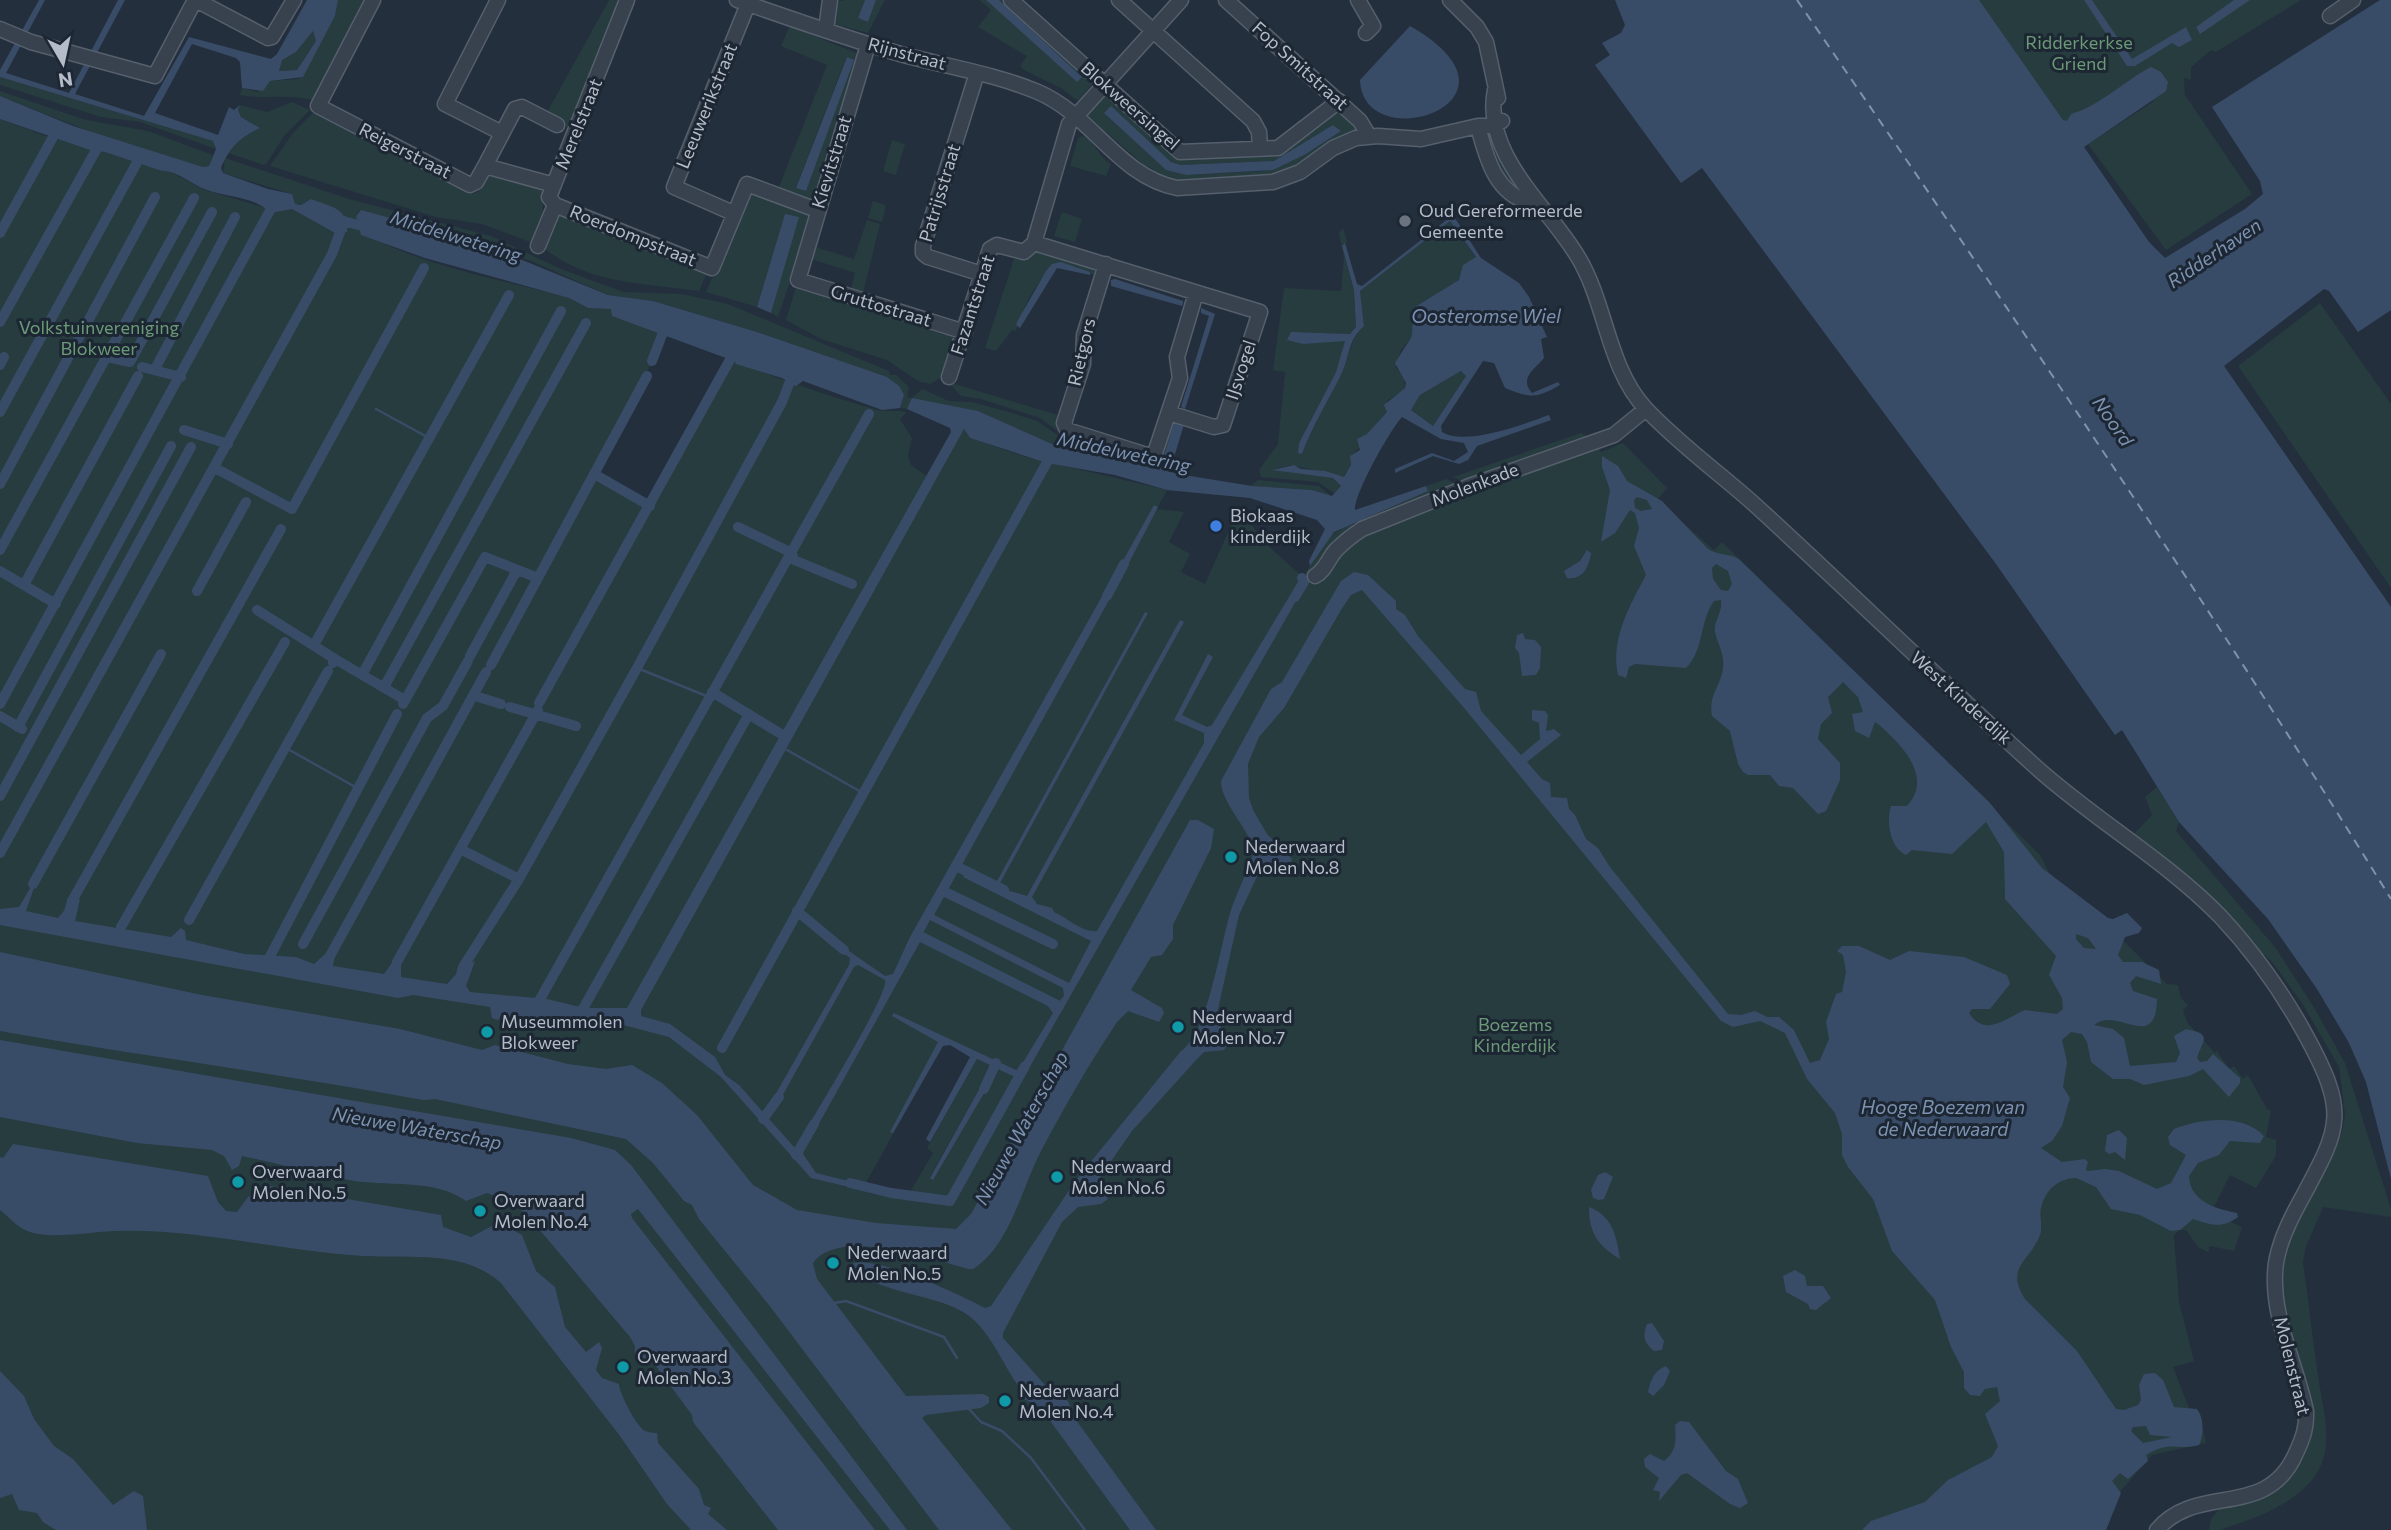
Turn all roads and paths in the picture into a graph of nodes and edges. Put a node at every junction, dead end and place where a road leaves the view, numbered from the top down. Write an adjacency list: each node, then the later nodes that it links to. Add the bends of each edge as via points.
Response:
1 (196, 0): 2 (street, via 268,38); 16 (street, via 155,76)
2 (294, 0)
3 (373, 0): 31 (street, Reigerstraat, via 318,106 470,185)
4 (498, 0): 28 (street, via 445,103)
5 (627, 0): 32 (street, Merelstraat)
6 (830, 0): 17 (street)
7 (1012, 0): 22 (street, Blokweersingel)
8 (1119, 0): 18 (street)
9 (1181, 0): 18 (street)
10 (1227, 0): 23 (street, Fop Smitstraat)
11 (1357, 0): 19 (street, via 1373,26)
12 (1450, 0): 25 (street, West Kinderdijk, via 1486,42)
13 (2353, 0): 15 (street)
14 (742, 2): 17 (street, Rijnstraat); 36 (street, Leeuwerikstraat, via 674,187)
15 (2330, 16)
16 (0, 29)
17 (825, 30): 20 (street, Rijnstraat)
18 (1153, 32): 22 (street); 30 (street, via 1253,121)
19 (1366, 33)
20 (868, 45): 21 (street, Rijnstraat); 35 (street, Kievitstraat)
21 (977, 73): 24 (street, Rijnstraat, via 1040,93); 40 (street, Patrijsstraat, via 923,253)
22 (1103, 85): 24 (street); 30 (street, Blokweersingel, via 1180,152)
23 (1339, 101): 29 (street, Fop Smitstraat); 30 (street, Blokweersingel, via 1278,148)
24 (1074, 115): 29 (street, Rijnstraat, via 1135,171 1177,188 1287,179 1333,148); 37 (street)
25 (1500, 122): 27 (street, via 1482,121); 33 (street, West Kinderdijk, via 1507,151)
26 (557, 125): 28 (street, via 522,107 514,109)
27 (1478, 126): 29 (street, via 1421,139); 33 (street, West Kinderdijk, via 1486,163 1495,176 1516,197)
28 (502, 134): 31 (street)
29 (1369, 136)
30 (1260, 149)
31 (485, 166): 32 (street)
32 (554, 185): 34 (street, Merelstraat, via 549,197)
33 (1537, 203): 45 (street, West Kinderdijk, via 1578,256 1623,374)
34 (555, 205): 36 (street, Roerdompstraat, via 712,268); 38 (street, Merelstraat)
35 (817, 210): 36 (street, via 747,184); 41 (street, Kievitstraat)
36 (733, 213)
37 (1034, 243): 39 (street); 40 (street, Fazantstraat, via 1020,252 993,246)
38 (538, 246)
39 (1106, 264): 42 (street); 46 (street, Rietgors, via 1084,335 1083,364 1064,427 1152,456)
40 (982, 274): 43 (street, Fazantstraat)
41 (797, 280): 43 (street, Gruttostraat)
42 (1203, 295): 46 (street, Rietgors, via 1177,357 1180,379); 46 (street, IJsvogel, via 1259,312 1223,425 1214,427)
43 (965, 332): 44 (street, Fazantstraat)
44 (949, 377)
45 (1646, 409): 47 (street, Molenkade, via 1614,435 1363,529 1341,545); 48 (street, West Kinderdijk, via 2038,768 2229,926 2298,1021 2336,1100 2334,1135)
46 (1169, 413)
47 (1315, 576)
48 (2302, 1198): 49 (street, Molenstraat, via 2279,1248 2274,1280 2305,1411 2305,1432 2293,1460 2268,1489 2181,1510)
49 (2157, 1530)

